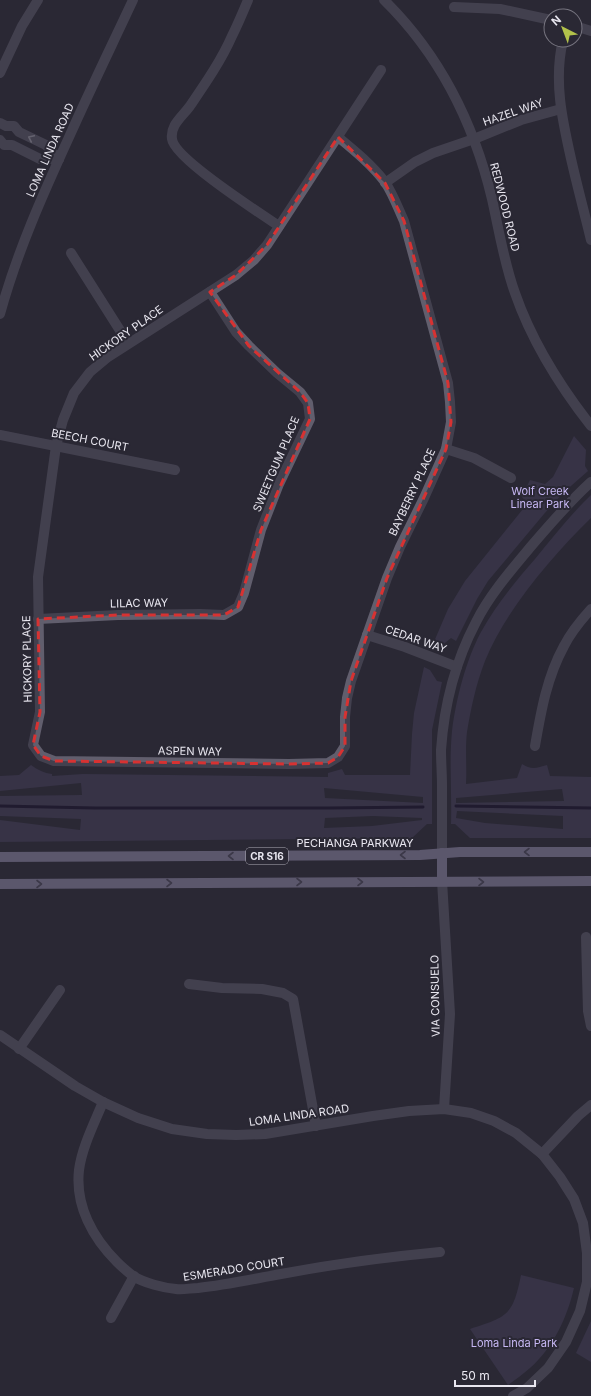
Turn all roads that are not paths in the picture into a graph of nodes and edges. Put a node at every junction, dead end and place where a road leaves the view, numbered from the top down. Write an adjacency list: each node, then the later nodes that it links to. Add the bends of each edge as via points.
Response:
1 (133, 0): 15 (street, LOMA LINDA ROAD)
2 (248, 0): 17 (street, via 219,61 189,107 173,126 172,140 178,151 212,180)
3 (384, 0): 13 (street, REDWOOD ROAD, via 436,64 464,114)
4 (35, 1): 9 (street)
5 (454, 7): 6 (street, via 500,9)
6 (543, 18)
7 (561, 48): 10 (street, via 558,80)
8 (381, 70): 12 (street, HICKORY PLACE)
9 (0, 73)
10 (561, 109): 13 (street, HAZEL WAY, via 521,120); 18 (street)
11 (0, 123): 15 (street, one-way to 11, via 46,145 19,132 14,126)
12 (338, 137): 16 (street, BAYBERRY PLACE, via 371,166); 17 (street, HICKORY PLACE)
13 (474, 139): 16 (street, HAZEL WAY, via 433,153); 23 (street, REDWOOD ROAD, via 492,198 504,257 526,324 542,356)
14 (0, 140): 15 (street, via 4,145 12,145 40,159)
15 (59, 159): 21 (street, LOMA LINDA ROAD, via 21,249)
16 (385, 183): 26 (street, BAYBERRY PLACE, via 404,222 448,382 451,422)
17 (279, 226): 20 (street, HICKORY PLACE, via 254,260)
18 (591, 240)
19 (70, 253): 22 (street)
20 (210, 292): 22 (street, HICKORY PLACE); 30 (street, SWEETGUM PLACE, via 236,332 300,392 308,403 310,419 279,484 261,530)
21 (0, 314)
22 (128, 343): 25 (street, HICKORY PLACE, via 90,372 74,393)
23 (591, 426)
24 (0, 435): 25 (street, BEECH COURT)
25 (56, 446): 27 (street, BEECH COURT); 32 (street, HICKORY PLACE, via 38,577)
26 (446, 449): 28 (street, via 474,458); 33 (street, BAYBERRY PLACE, via 400,547)
27 (175, 470)
28 (511, 478)
29 (591, 482): 34 (street, via 549,525 496,590 476,621)
30 (238, 607): 32 (street, LILAC WAY, via 224,615 118,615)
31 (591, 609): 35 (street, via 575,628 556,662 546,687)
32 (38, 619): 36 (street, HICKORY PLACE, via 40,712 33,745)
33 (367, 635): 34 (street, CEDAR WAY); 37 (street, BAYBERRY PLACE, via 351,681 345,717 345,746)
34 (457, 667): 39 (street, via 445,717 441,751)
35 (535, 746)
36 (41, 756): 37 (street, ASPEN WAY, via 54,761 289,764 328,763)
37 (338, 757)
38 (591, 852): 39 (main road, PECHANGA PARKWAY / CR S16, one-way to 39)
39 (442, 853): 40 (main road, PECHANGA PARKWAY / CR S16, one-way to 40); 42 (main road)
40 (0, 857)
41 (591, 881): 42 (main road, one-way to 41)
42 (442, 882): 43 (main road, one-way to 42); 52 (street, VIA CONSUELO, via 450,1014)
43 (0, 884)
44 (586, 937): 47 (street, via 588,1011)
45 (189, 984): 53 (street, via 262,989 283,993 294,999)
46 (60, 990): 49 (street)
47 (591, 1026)
48 (0, 1035): 49 (street, LOMA LINDA ROAD)
49 (19, 1049): 50 (street, LOMA LINDA ROAD)
50 (103, 1102): 53 (street, LOMA LINDA ROAD, via 138,1118 172,1129 207,1134 265,1134); 57 (street, ESMERADO COURT, via 83,1151 79,1171 81,1204 86,1218 106,1250)
51 (591, 1105): 54 (street)
52 (444, 1109): 53 (street, LOMA LINDA ROAD, via 409,1111); 54 (street, LOMA LINDA ROAD, via 471,1113 494,1121 516,1133)
53 (316, 1126)
54 (542, 1154): 56 (street, LOMA LINDA ROAD, via 574,1199 583,1223)
55 (440, 1252): 57 (street, ESMERADO COURT, via 335,1264 215,1286 178,1290)
56 (589, 1253): 59 (street, LOMA LINDA ROAD, via 587,1282 580,1311 566,1342)
57 (134, 1276): 58 (street)
58 (111, 1318)
59 (530, 1392): 60 (street, LOMA LINDA ROAD)
60 (513, 1396)

